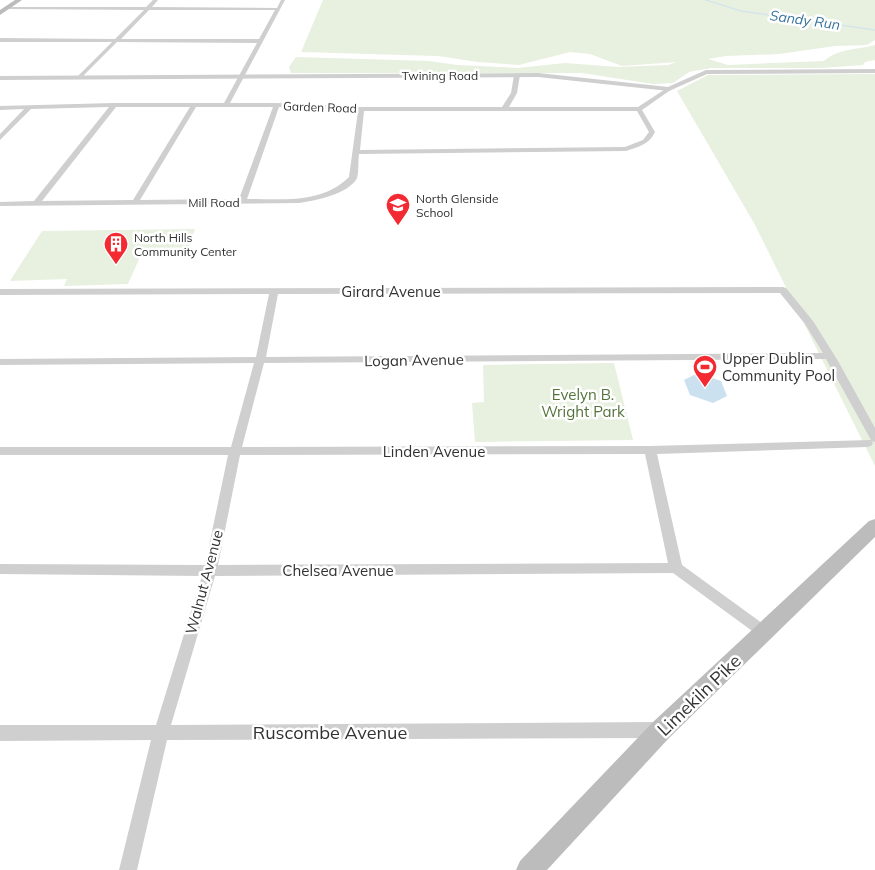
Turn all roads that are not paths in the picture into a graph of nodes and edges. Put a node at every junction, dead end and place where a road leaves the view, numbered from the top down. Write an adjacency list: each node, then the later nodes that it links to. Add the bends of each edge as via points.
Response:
1 (19, 0): 6 (main road)
2 (156, 0): 4 (street)
3 (283, 0): 5 (street)
4 (146, 9): 5 (street); 6 (street); 8 (street)
5 (278, 9): 9 (street)
6 (3, 10)
7 (0, 40): 8 (street)
8 (116, 40): 9 (street); 13 (street)
9 (260, 41): 12 (street)
10 (875, 71): 15 (street, via 706,72)
11 (517, 75): 12 (street, Twining Road); 15 (street, Twining Road, via 557,75); 23 (street, via 514,93)
12 (241, 76): 13 (street, Twining Road); 18 (street)
13 (80, 77): 14 (street, Twining Road)
14 (0, 78)
15 (669, 89): 24 (street)
16 (114, 105): 17 (street, Garden Road); 21 (street, Garden Road); 30 (street)
17 (194, 105): 18 (street, Garden Road); 27 (street)
18 (226, 105): 19 (street, Garden Road)
19 (277, 105): 22 (street, Garden Road); 28 (street)
20 (0, 108): 21 (street, Garden Road)
21 (30, 108): 25 (street)
22 (360, 108): 23 (street, Garden Road); 26 (street, Mill Road)
23 (505, 108): 24 (street, Garden Road)
24 (639, 108): 26 (street, via 651,136 645,142 619,150)
25 (0, 138)
26 (356, 152): 28 (street, Mill Road, via 353,178 338,190 299,201)
27 (136, 201): 28 (street, Mill Road); 30 (street, Mill Road)
28 (242, 202)
29 (0, 204): 30 (street, Mill Road)
30 (36, 204)
31 (274, 291): 32 (street, Girard Avenue); 33 (street, Girard Avenue, via 783,290); 34 (street, Walnut Avenue)
32 (0, 292)
33 (829, 356): 34 (street, Logan Avenue); 36 (street)
34 (260, 361): 35 (street, Logan Avenue); 39 (street, Walnut Avenue)
35 (0, 362)
36 (873, 443): 37 (street, Linden Avenue)
37 (650, 450): 39 (street, Linden Avenue); 41 (street)
38 (0, 451): 39 (street, Linden Avenue)
39 (235, 451): 43 (street, Walnut Avenue)
40 (875, 526): 44 (main road, Limekiln Pike)
41 (676, 568): 43 (street, Chelsea Avenue); 44 (street)
42 (0, 569): 43 (street, Chelsea Avenue)
43 (210, 571): 47 (street, Walnut Avenue)
44 (764, 632): 45 (main road, Limekiln Pike)
45 (661, 730): 47 (street, Ruscombe Avenue); 49 (main road, Limekiln Pike)
46 (0, 733): 47 (street, Ruscombe Avenue)
47 (160, 733): 48 (street, Walnut Avenue)
48 (128, 870)
49 (529, 870)

